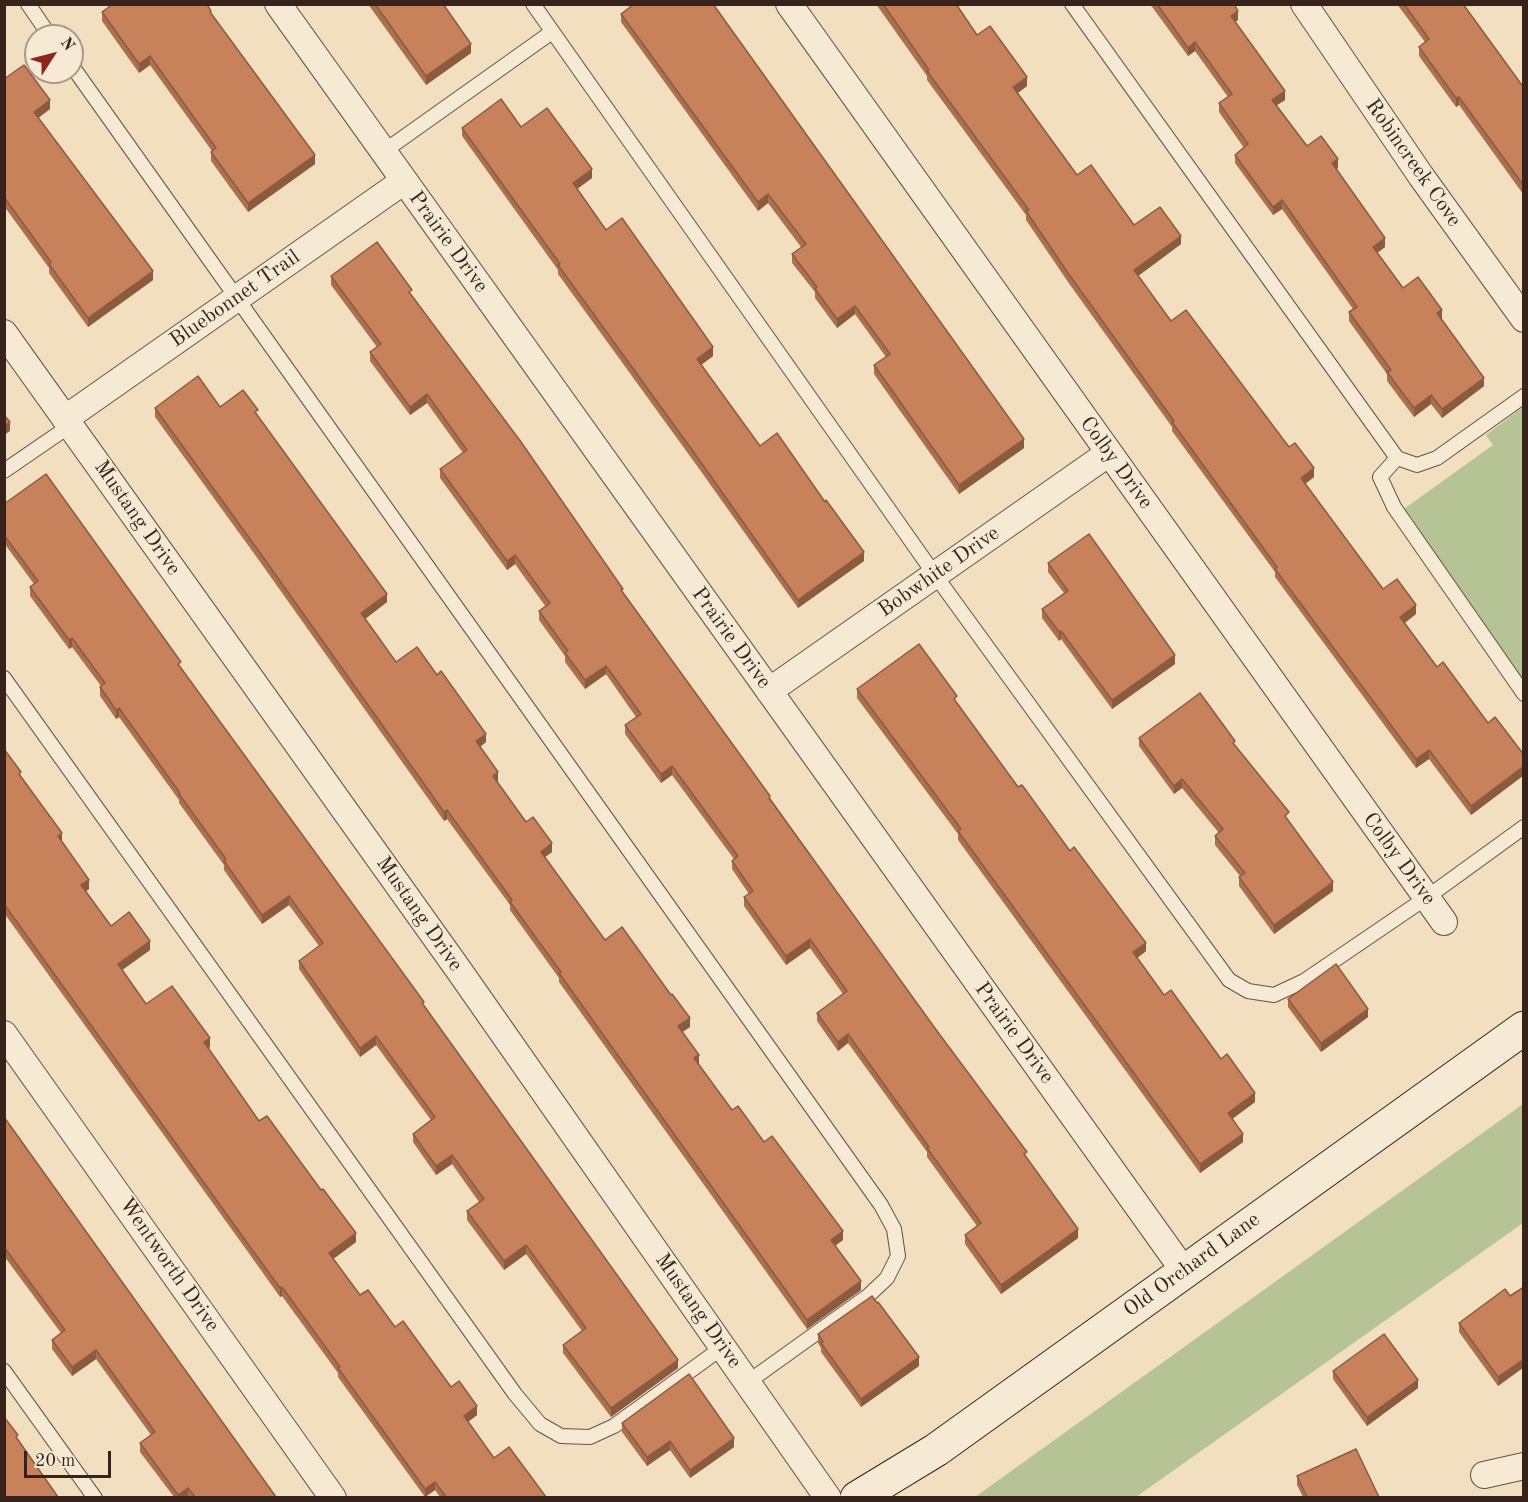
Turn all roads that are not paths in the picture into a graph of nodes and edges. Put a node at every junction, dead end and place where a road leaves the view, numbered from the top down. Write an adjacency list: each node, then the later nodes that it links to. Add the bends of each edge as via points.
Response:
1 (28, 4): 7 (lane)
2 (278, 4): 10 (street, Prairie Drive)
3 (533, 4): 8 (lane)
4 (789, 4): 17 (street, Colby Drive)
5 (1072, 4): 18 (lane)
6 (1304, 4): 13 (street, Robincreek Cove)
7 (42, 24)
8 (552, 32): 10 (lane); 20 (lane)
9 (84, 83): 12 (lane)
10 (384, 152): 11 (street, Prairie Drive)
11 (404, 181): 12 (street, Bluebonnet Trail); 22 (street, Prairie Drive)
12 (238, 297): 16 (street, Bluebonnet Trail); 32 (lane, via 894,1228 898,1256 887,1278 868,1296)
13 (1524, 319)
14 (4, 333): 16 (street, Mustang Drive)
15 (1524, 396): 18 (lane, via 1437,458 1417,465)
16 (68, 421): 19 (lane); 30 (street, Mustang Drive)
17 (1109, 453): 20 (street, Bobwhite Drive); 25 (street, Colby Drive)
18 (1397, 458): 23 (lane, via 1380,477 1394,507)
19 (4, 471)
20 (935, 575): 22 (street, Bobwhite Drive); 25 (lane, via 1229,980 1248,991 1274,994 1304,981)
21 (4, 678): 30 (lane, via 540,1424 561,1436 590,1437 614,1426)
22 (769, 691): 29 (street, Prairie Drive)
23 (1524, 694)
24 (1524, 828): 25 (lane)
25 (1426, 898): 26 (street, Colby Drive)
26 (1444, 922)
27 (1524, 1028): 29 (street, Old Orchard Lane)
28 (4, 1034): 36 (street, Wentworth Drive)
29 (1184, 1271): 38 (street, Old Orchard Lane, via 936,1450)
30 (723, 1347): 32 (street, Mustang Drive)
31 (4, 1371): 35 (lane)
32 (748, 1382): 37 (street, Mustang Drive)
33 (1524, 1466): 34 (street)
34 (1484, 1475)
35 (95, 1497)
36 (333, 1497)
37 (828, 1497)
38 (857, 1497)

